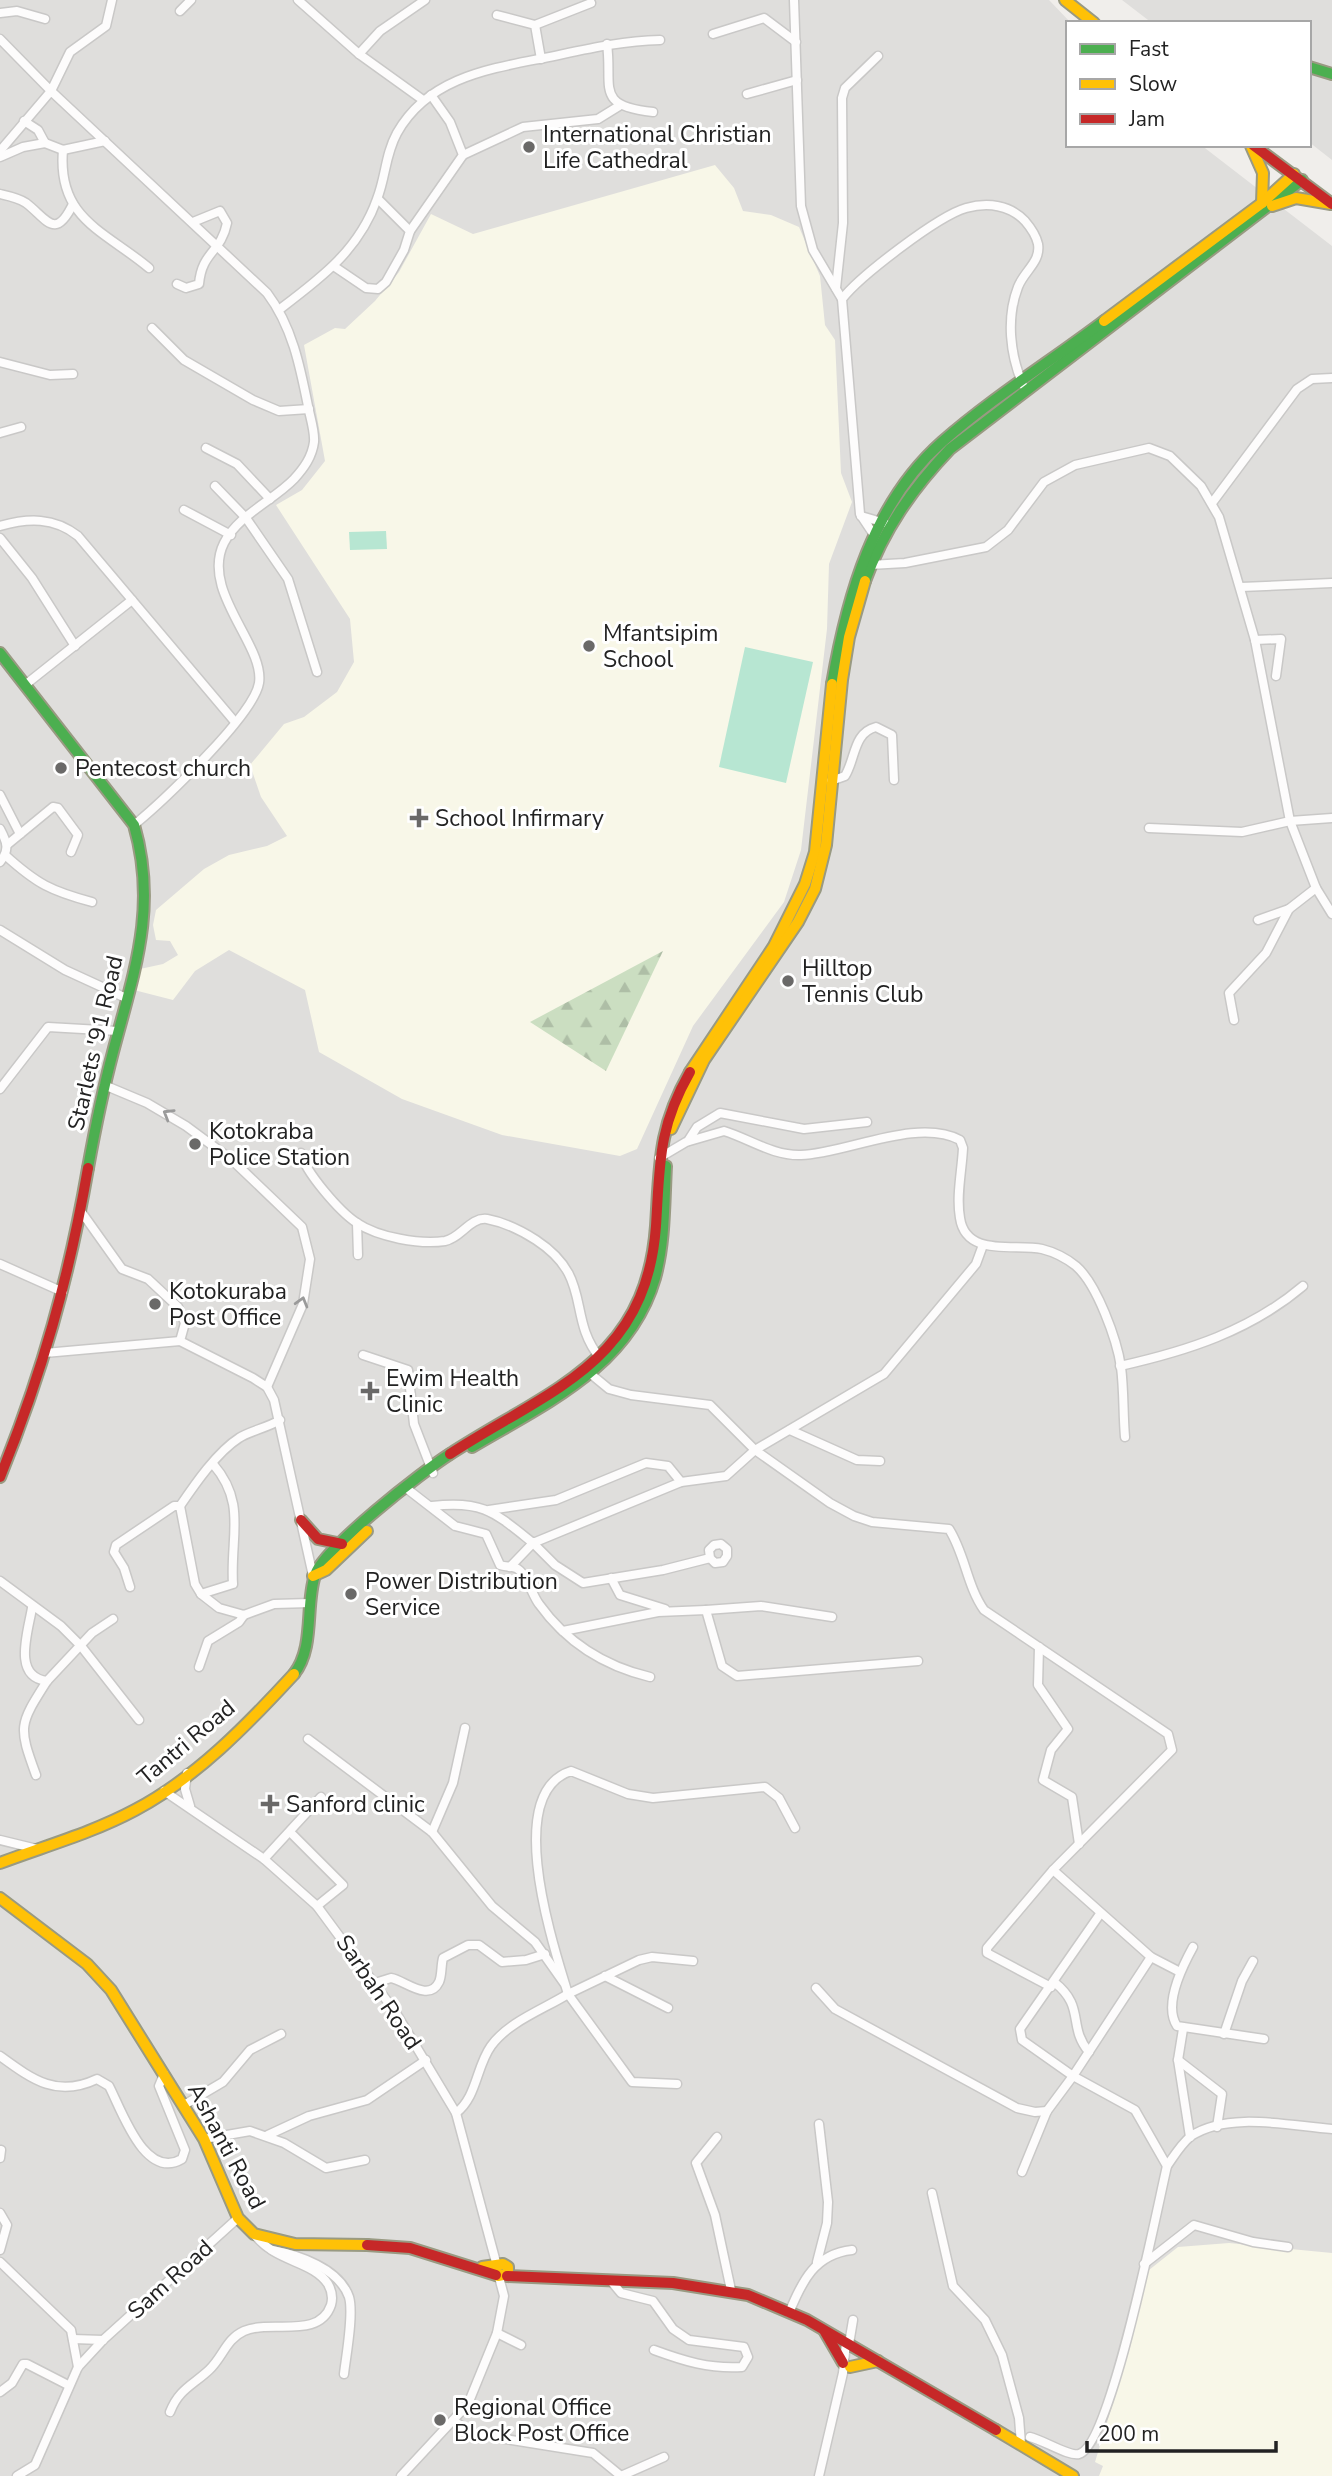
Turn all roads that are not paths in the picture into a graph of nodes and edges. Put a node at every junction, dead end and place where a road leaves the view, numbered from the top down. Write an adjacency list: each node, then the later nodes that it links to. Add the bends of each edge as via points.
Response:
1 (112, 0): 25 (street, via 106,26 70,52)
2 (191, 0): 8 (street)
3 (298, 0): 19 (street)
4 (425, 0): 19 (street, via 380,31)
5 (794, 0): 17 (street)
6 (1065, 0): 12 (main road)
7 (591, 3): 13 (street)
8 (180, 11)
9 (0, 13): 11 (street, via 17,10)
10 (497, 15): 13 (street)
11 (45, 19)
12 (1091, 21)
13 (535, 25): 21 (street)
14 (713, 34): 17 (street, via 764,18)
15 (0, 39): 25 (street)
16 (660, 40): 18 (street)
17 (796, 42): 24 (street)
18 (607, 44): 21 (street); 29 (street, via 606,74)
19 (359, 54): 28 (street)
20 (878, 56): 52 (street, via 854,78 842,98 843,223)
21 (541, 58): 27 (street, via 486,68)
22 (1311, 68): 23 (main road)
23 (1332, 74)
24 (797, 80): 26 (street); 52 (street, via 802,216 813,250)
25 (51, 91): 31 (street); 32 (street)
26 (747, 94)
27 (432, 95): 28 (street); 38 (street, via 450,122)
28 (423, 100): 42 (street, via 398,130 386,154)
29 (619, 106): 30 (street); 38 (street, via 598,119 523,127)
30 (653, 112)
31 (24, 121): 33 (street, via 38,130); 37 (street)
32 (105, 141): 36 (street); 46 (street)
33 (45, 143): 36 (street); 39 (street)
34 (1253, 147): 44 (main road, via 1265,181)
35 (1255, 147): 40 (main road)
36 (63, 150): 43 (street, via 61,167)
37 (0, 151)
38 (463, 155): 47 (street)
39 (0, 157)
40 (1298, 177): 44 (main road); 45 (main road)
41 (0, 194): 43 (street, via 21,200 47,224 66,219)
42 (377, 199): 47 (street); 49 (street, via 350,251)
43 (73, 204): 50 (street, via 92,228)
44 (1267, 204): 45 (main road, via 1296,198); 59 (main road)
45 (1332, 204)
46 (193, 222): 48 (street); 48 (street, via 213,212 226,216)
47 (410, 231): 49 (street, via 404,250 378,289 366,288)
48 (219, 246): 51 (street, via 202,262 199,284 186,288); 54 (street)
49 (335, 267): 54 (street)
50 (149, 268)
51 (177, 284)
52 (836, 288): 53 (street)
53 (842, 299): 59 (street, via 861,276 960,210 980,206 1017,213 1031,228 1038,247 1037,258 1017,288 1010,321); 68 (street)
54 (280, 310): 60 (street)
55 (152, 328): 60 (street, via 184,360 253,400 279,411)
56 (0, 362): 57 (street, via 50,375)
57 (73, 374)
58 (1332, 378): 66 (street, via 1312,379 1297,389)
59 (1023, 387): 70 (main road, via 938,447 904,486)
60 (309, 409): 65 (street, via 314,440 310,460)
61 (21, 427): 62 (street)
62 (0, 433)
63 (206, 448): 65 (street, via 237,464)
64 (215, 486): 69 (street)
65 (270, 499): 69 (street)
66 (1212, 503): 75 (street, via 1170,456 1154,449 1136,450 1051,476 1008,530 986,547); 77 (street)
67 (184, 510): 72 (street)
68 (861, 516): 70 (street); 73 (street)
69 (246, 518): 72 (street); 83 (street, via 288,579)
70 (886, 523): 73 (main road); 75 (main road)
71 (0, 526): 79 (street, via 34,520 64,525)
72 (231, 535): 86 (street, via 224,543 221,586 259,671 254,696)
73 (874, 536): 78 (main road)
74 (0, 538): 81 (street)
75 (870, 565): 78 (main road)
76 (1332, 583): 77 (street)
77 (1241, 587): 80 (street)
78 (854, 593): 88 (main road); 113 (main road, via 838,642 815,852 806,884 790,918 675,1098 664,1128)
79 (132, 600): 81 (street); 86 (street)
80 (1255, 640): 84 (street, via 1280,639); 91 (street)
81 (75, 646): 85 (street)
82 (0, 653): 85 (main road, Starlets '91 Road)
83 (317, 672)
84 (1276, 676)
85 (25, 685): 92 (main road, Starlets '91 Road)
86 (235, 722): 92 (street)
87 (894, 780): 88 (street, via 892,735 876,727 858,738 845,776)
88 (831, 781): 113 (main road, via 816,889 682,1103)
89 (0, 795): 95 (street)
90 (1332, 818): 91 (street)
91 (1290, 821): 93 (street, via 1242,832); 99 (street)
92 (134, 825): 105 (main road, Starlets '91 Road, via 145,855 147,894)
93 (1149, 828)
94 (0, 829): 96 (street)
95 (19, 834): 96 (street); 97 (street, via 53,807 58,808 78,835)
96 (8, 844): 98 (street)
97 (71, 852)
98 (3, 859): 100 (street, via 55,892)
99 (1316, 888): 101 (street); 102 (street)
100 (92, 902)
101 (1289, 909): 103 (street); 106 (street, via 1266,953 1229,993)
102 (1332, 914)
103 (1258, 920)
104 (0, 930): 105 (street, via 65,970)
105 (125, 998): 107 (main road, Starlets '91 Road)
106 (1234, 1020)
107 (118, 1031): 108 (main road, Starlets '91 Road); 109 (street, via 48,1027)
108 (104, 1085): 114 (main road, Starlets '91 Road); 127 (street, one-way to 108, via 305,1293 310,1259 302,1227 232,1160 186,1126)
109 (0, 1089)
110 (867, 1122): 111 (street, via 804,1129 720,1113 697,1126)
111 (686, 1142): 113 (street); 116 (street, via 724,1131 760,1147 803,1156 873,1139 951,1135 964,1148 961,1223)
112 (301, 1153): 115 (street, via 314,1178)
113 (663, 1156): 124 (main road, via 650,1272 630,1320); 126 (main road, via 665,1237 653,1291 624,1344)
114 (80, 1210): 120 (main road, Starlets '91 Road); 121 (street, via 122,1269 148,1279 178,1307 185,1323)
115 (357, 1223): 117 (street); 124 (street, via 411,1239 445,1241 475,1220 485,1219 534,1239 559,1256 570,1271 591,1347)
116 (983, 1245): 125 (street, via 1040,1249 1076,1266 1090,1282); 129 (street, via 976,1264 884,1374)
117 (358, 1255)
118 (0, 1264): 120 (street)
119 (1303, 1286): 125 (street, via 1273,1311 1242,1327 1165,1356)
120 (63, 1292): 122 (main road, Starlets '91 Road)
121 (180, 1341): 122 (street); 127 (street)
122 (45, 1353): 135 (main road, Starlets '91 Road, via 37,1386)
123 (363, 1354): 134 (street, via 408,1370 412,1413)
124 (600, 1358): 134 (main road)
125 (1121, 1366): 130 (street)
126 (592, 1375): 131 (street, via 620,1392 710,1405); 134 (main road)
127 (267, 1387): 128 (street)
128 (280, 1420): 133 (street, via 240,1437); 141 (street)
129 (790, 1430): 131 (street); 132 (street, via 857,1460)
130 (1125, 1437)
131 (755, 1450): 136 (street, via 726,1476); 160 (street, via 854,1516 948,1529 984,1610)
132 (880, 1461)
133 (213, 1464): 138 (street); 150 (street, via 228,1482 235,1504 233,1584)
134 (430, 1471): 137 (main road)
135 (0, 1477)
136 (681, 1482): 140 (street, via 668,1466 646,1464 556,1500); 142 (street)
137 (408, 1490): 139 (street); 143 (main road); 146 (main road, via 326,1570)
138 (180, 1506): 149 (street, via 116,1545 114,1552); 150 (street, via 195,1584)
139 (432, 1506): 140 (street, via 466,1503); 145 (street, via 455,1526 486,1534 500,1565)
140 (489, 1510): 142 (street)
141 (301, 1521): 143 (main road, via 318,1539); 146 (street)
142 (533, 1543): 145 (street); 147 (street, via 578,1581)
143 (342, 1544): 146 (main road, via 319,1563)
144 (710, 1558): 147 (street)
145 (510, 1567): 158 (street, via 522,1573 538,1604)
146 (313, 1576): 151 (main road, Tantri Road)
147 (611, 1578): 153 (street, via 615,1589 628,1600)
148 (0, 1581): 152 (street)
149 (130, 1587)
150 (201, 1594): 155 (street, via 219,1608)
151 (310, 1603): 155 (street, via 284,1602); 168 (main road, Tantri Road, via 296,1671)
152 (32, 1608): 159 (street, via 61,1626); 164 (street, via 25,1664 36,1679)
153 (669, 1611): 154 (street); 158 (street)
154 (706, 1611): 156 (street, via 761,1606); 161 (street, via 722,1665 737,1676)
155 (244, 1615): 162 (street, via 208,1641)
156 (832, 1617)
157 (113, 1619): 159 (street)
158 (563, 1631): 163 (street, via 620,1670)
159 (81, 1646): 164 (street); 165 (street)
160 (1039, 1647): 177 (street, via 1038,1685 1068,1729 1051,1750 1043,1780 1072,1797); 177 (street, via 1163,1728 1171,1741 1172,1750)
161 (918, 1661)
162 (199, 1667)
163 (650, 1677)
164 (47, 1681): 169 (street, via 23,1724 22,1736)
165 (139, 1720)
166 (465, 1727): 175 (street, via 453,1783)
167 (308, 1739): 175 (street)
168 (187, 1773): 170 (main road, Tantri Road); 172 (street)
169 (36, 1775)
170 (164, 1791): 172 (street, Sarbah Road); 178 (main road, Tantri Road, via 129,1813)
171 (321, 1797): 174 (street)
172 (190, 1806): 179 (street, Sarbah Road)
173 (796, 1828): 195 (street, via 779,1798 765,1787 653,1798 628,1794 580,1773 557,1776 542,1804 535,1861)
174 (290, 1832): 179 (street); 183 (street, via 343,1885)
175 (432, 1832): 186 (street, via 475,1888)
176 (0, 1840): 178 (street)
177 (1079, 1844): 181 (street)
178 (37, 1849): 180 (main road, Tantri Road)
179 (264, 1859): 183 (street, Sarbah Road)
180 (0, 1863)
181 (1053, 1870): 184 (street); 193 (street, via 987,1948 987,1953)
182 (0, 1898): 205 (main road, Ashanti Road, via 87,1964 111,1990)
183 (317, 1906): 192 (street, Sarbah Road)
184 (1100, 1914): 187 (street); 193 (street)
185 (1193, 1948): 190 (street)
186 (545, 1954): 192 (street, via 502,1962 479,1945 468,1945 443,1958 440,1980 432,1988 415,1990 397,1978); 195 (street)
187 (1151, 1957): 190 (street); 201 (street)
188 (694, 1961): 191 (street, via 652,1957)
189 (1253, 1961): 199 (street)
190 (1180, 1972): 197 (street, via 1172,2018)
191 (605, 1976): 195 (street); 196 (street)
192 (375, 1983): 203 (street, Sarbah Road)
193 (1053, 1984): 201 (street, via 1070,1996 1079,2036); 206 (street, via 1020,2029 1021,2040)
194 (816, 1989): 209 (street, via 835,2009 1017,2108)
195 (567, 1990): 207 (street, via 632,2082); 210 (street, via 492,2044 469,2100)
196 (668, 2008)
197 (1183, 2029): 199 (street); 204 (street)
198 (281, 2034): 208 (street, via 250,2050 223,2082)
199 (1224, 2034): 200 (street)
200 (1264, 2039)
201 (1089, 2052): 206 (street)
202 (0, 2056): 205 (street, via 29,2076 64,2089 102,2080 141,2147 156,2162 172,2165 182,2159 184,2143 159,2085)
203 (426, 2060): 210 (street, Sarbah Road); 214 (street, via 367,2100 309,2116)
204 (1178, 2060): 212 (street, via 1222,2094); 216 (street)
205 (164, 2074): 208 (main road, Ashanti Road)
206 (1073, 2076): 209 (street); 219 (street, via 1135,2110)
207 (677, 2084)
208 (184, 2105): 217 (main road, Ashanti Road)
209 (1047, 2111): 220 (street)
210 (456, 2113): 232 (street, Sarbah Road, via 491,2246)
211 (819, 2124): 230 (street, via 828,2202)
212 (1217, 2126): 213 (street); 216 (street)
213 (1332, 2129)
214 (268, 2135): 217 (street, via 244,2131); 218 (street, via 326,2168)
215 (717, 2137): 234 (street, via 696,2163 715,2215)
216 (1190, 2137): 219 (street)
217 (204, 2139): 223 (main road, Ashanti Road)
218 (365, 2160)
219 (1167, 2166): 231 (street)
220 (1022, 2172)
221 (932, 2193): 252 (street, via 953,2286 985,2320 1002,2356)
222 (0, 2213): 227 (street, via 7,2232)
223 (237, 2218): 224 (main road, Ashanti Road); 240 (street, Sam Road)
224 (254, 2234): 226 (street); 232 (main road, Ashanti Road, via 295,2244 410,2248 476,2269)
225 (1288, 2247): 231 (street, via 1194,2225)
226 (265, 2249): 247 (street, via 300,2255 342,2286 349,2305); 250 (street, via 320,2276 330,2286 330,2307 313,2324 268,2325 233,2338 211,2369 181,2391)
227 (0, 2250)
228 (852, 2250): 230 (street)
229 (0, 2262): 239 (street, via 64,2322)
230 (817, 2262): 235 (street)
231 (1143, 2264): 252 (street, via 1106,2415 1090,2448 1070,2455 1045,2441)
232 (502, 2271): 233 (main road, Ashanti Road, via 528,2277); 238 (street, Sarbah Road, via 504,2296)
233 (611, 2281): 234 (main road, Ashanti Road, via 665,2280); 243 (street, via 621,2293 653,2301 680,2336 744,2347 748,2357 742,2367 715,2368)
234 (731, 2290): 235 (main road, Ashanti Road)
235 (789, 2313): 237 (main road, Ashanti Road)
236 (853, 2320): 242 (street)
237 (825, 2332): 242 (main road, Ashanti Road); 246 (main road)
238 (497, 2333): 241 (street); 251 (street, via 468,2404)
239 (73, 2339): 240 (street); 245 (street)
240 (103, 2340): 245 (street, Sam Road)
241 (521, 2345)
242 (851, 2345): 244 (main road, Ashanti Road); 246 (street); 246 (street)
243 (654, 2350)
244 (878, 2361): 246 (main road); 252 (main road, Ashanti Road)
245 (78, 2367): 248 (street, Sam Road)
246 (845, 2368): 257 (street)
247 (344, 2374)
248 (68, 2385): 249 (street, via 23,2364 12,2384); 254 (street, Sam Road, via 35,2465)
249 (0, 2392)
250 (170, 2412)
251 (454, 2421): 255 (street); 256 (street, via 474,2434 593,2453)
252 (1026, 2441): 258 (main road, Ashanti Road, via 1037,2454)
253 (664, 2457): 256 (street)
254 (17, 2476)
255 (401, 2476)
256 (621, 2476)
257 (818, 2476)
258 (1073, 2476)

